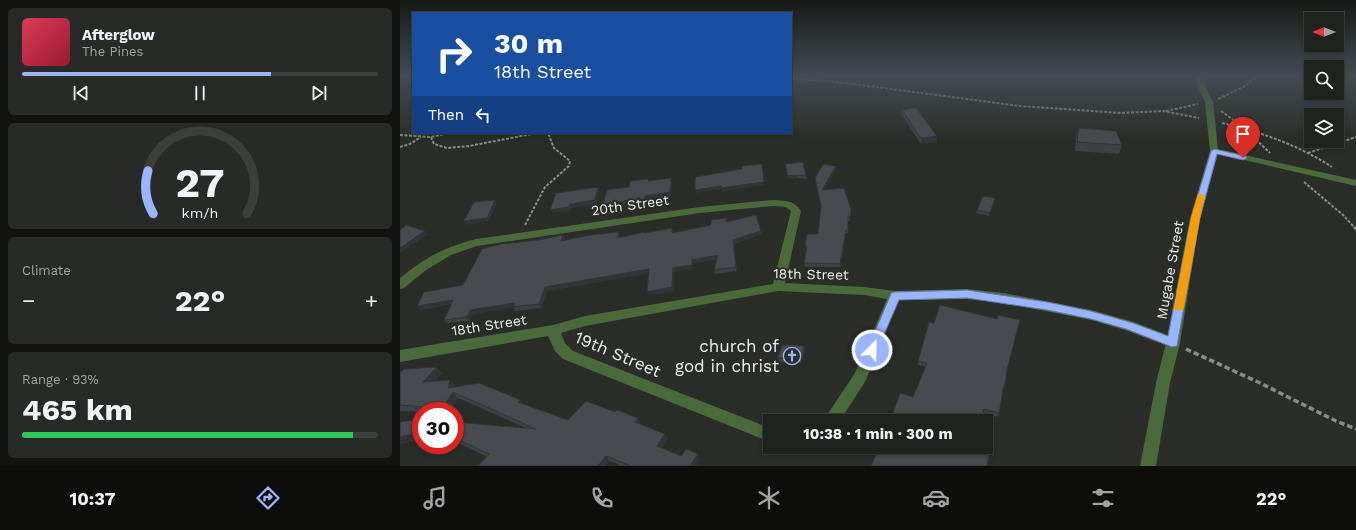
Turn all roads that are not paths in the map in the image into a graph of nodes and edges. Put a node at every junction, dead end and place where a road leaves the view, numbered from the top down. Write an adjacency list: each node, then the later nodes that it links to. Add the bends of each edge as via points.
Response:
1 (1206, 97): 2 (street)
2 (1214, 151): 3 (street); 8 (street, Mugabe Street, via 1195,218)
3 (1355, 183)
4 (400, 285): 5 (street, 20th Street, via 422,267 447,252 476,243 700,210 773,203 788,204 796,211)
5 (778, 287): 6 (street, 18th Street); 7 (street, 18th Street, via 585,321)
6 (895, 296): 8 (street, 18th Street, via 967,294 1047,306 1129,326); 10 (street, via 861,376)
7 (553, 330): 9 (street, 18th Street); 11 (street, 19th Street, via 560,350 568,355)
8 (1172, 343): 12 (street, Mugabe Street)
9 (400, 356)
10 (836, 414)
11 (763, 433)
12 (1148, 466)

